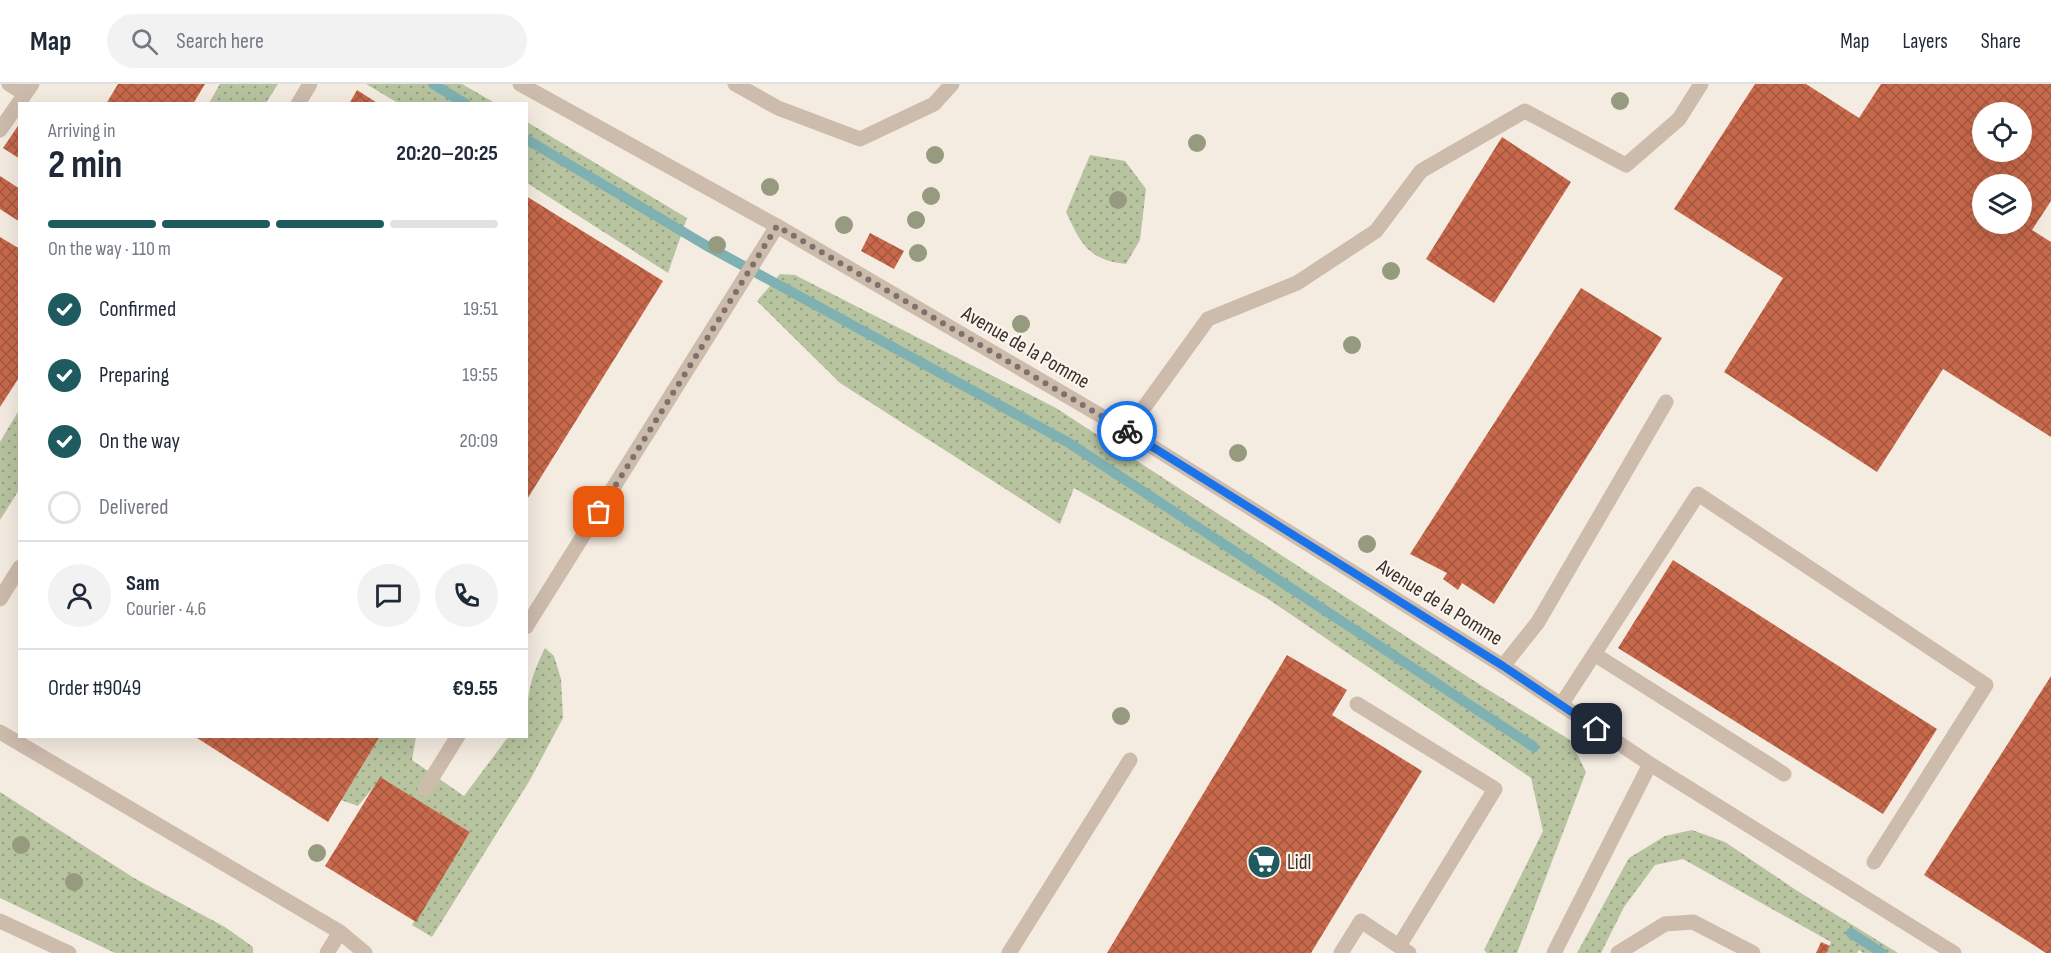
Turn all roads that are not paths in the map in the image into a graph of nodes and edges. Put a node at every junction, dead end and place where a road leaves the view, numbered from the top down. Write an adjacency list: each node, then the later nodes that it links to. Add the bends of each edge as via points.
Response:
1 (9, 84): 7 (street)
2 (310, 84): 9 (street)
3 (520, 84): 12 (street, Avenue de la Pomme)
4 (735, 84): 5 (street, via 778,108 860,138 934,104)
5 (952, 84)
6 (1701, 84): 14 (street, via 1679,119 1626,165 1525,111 1421,171 1376,231 1297,283 1208,319)
7 (28, 89): 8 (street)
8 (19, 102)
9 (299, 102)
10 (18, 104): 11 (street)
11 (0, 130)
12 (777, 226): 14 (street, Avenue de la Pomme); 17 (street)
13 (1666, 402): 19 (street, via 1538,622)
14 (1127, 431): 19 (street, Avenue de la Pomme)
15 (18, 570): 16 (street)
16 (0, 599)
17 (528, 624)
18 (1594, 654): 21 (street); 26 (street); 28 (street, via 1698,494 1986,685)
19 (1503, 666): 21 (street, Avenue de la Pomme)
20 (1357, 704): 31 (street, via 1495,789)
21 (1561, 705): 25 (street, Avenue de la Pomme)
22 (0, 732): 30 (street)
23 (457, 738): 27 (street)
24 (1131, 760): 35 (street)
25 (1650, 764): 37 (street); 40 (street, Avenue de la Pomme)
26 (1784, 774)
27 (425, 789)
28 (1874, 862)
29 (0, 921): 32 (street)
30 (340, 932): 33 (street); 34 (street)
31 (1404, 950): 36 (street, via 1361,921)
32 (69, 953)
33 (327, 953)
34 (365, 953)
35 (1009, 953)
36 (1341, 953)
37 (1554, 953)
38 (1618, 953): 39 (street, via 1665,924 1693,922)
39 (1753, 953)
40 (1954, 953)

